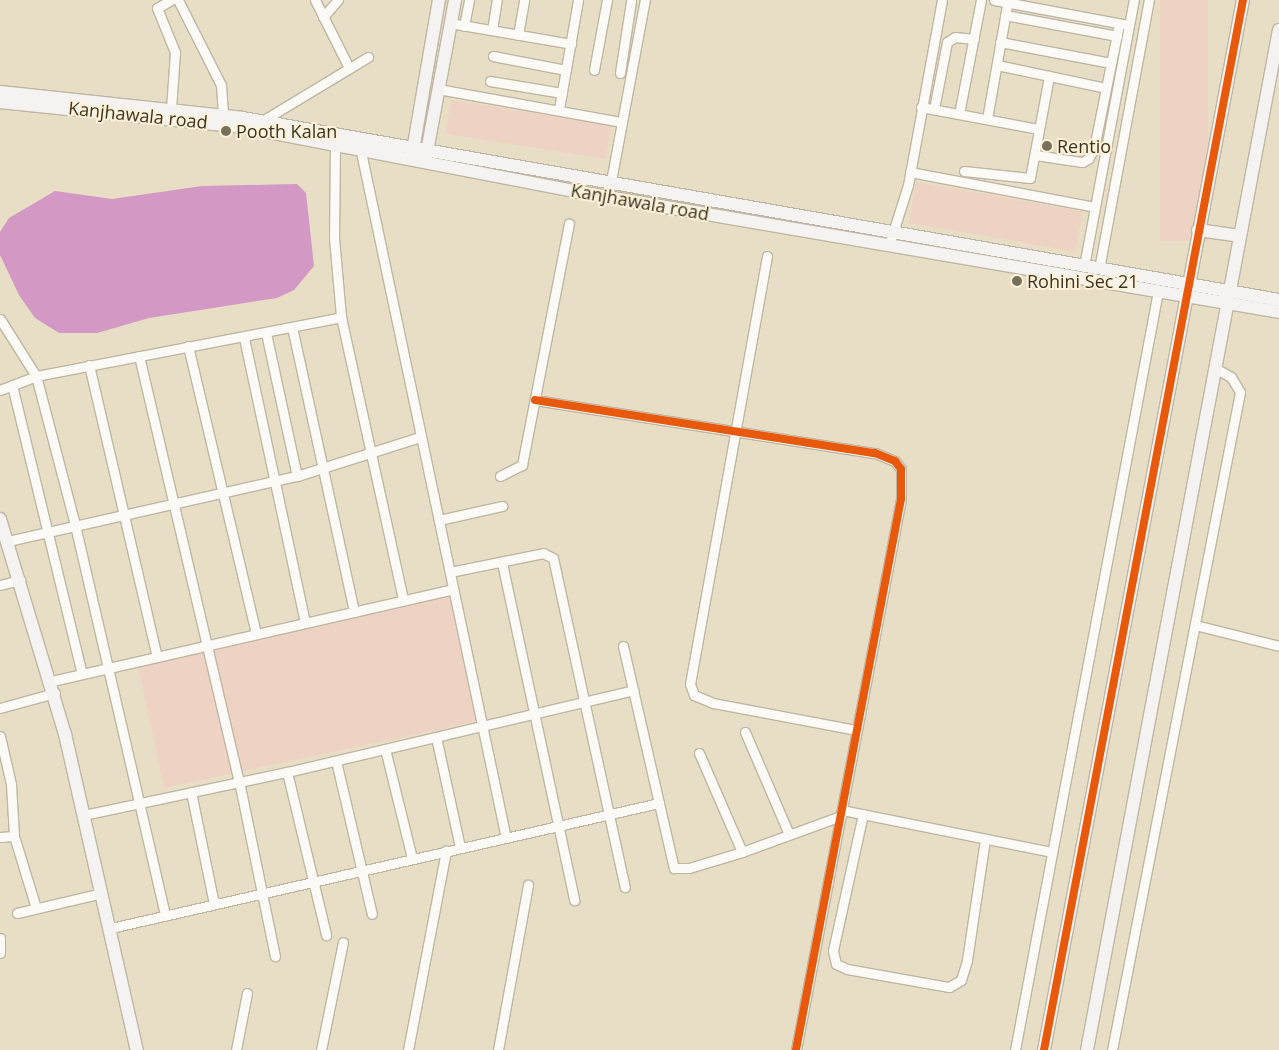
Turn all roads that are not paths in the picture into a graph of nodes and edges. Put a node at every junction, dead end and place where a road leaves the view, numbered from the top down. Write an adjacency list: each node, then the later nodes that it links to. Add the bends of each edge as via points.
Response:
1 (171, 0): 51 (street, via 157,11 175,52)
2 (178, 0): 55 (street, via 221,85)
3 (315, 0): 23 (street)
4 (338, 0): 23 (street)
5 (439, 0): 62 (street)
6 (455, 0): 24 (street)
7 (469, 0): 26 (street)
8 (497, 0): 28 (street)
9 (524, 0): 30 (street)
10 (578, 0): 34 (street)
11 (607, 0): 41 (street)
12 (628, 0): 20 (street); 42 (street)
13 (942, 0): 50 (street)
14 (981, 0): 32 (street)
15 (994, 0): 19 (street)
16 (1134, 0): 27 (street)
17 (1149, 0): 76 (street)
18 (1243, 0): 71 (street)
19 (1008, 1): 21 (street); 22 (street)
20 (645, 2): 58 (street)
21 (1043, 5): 25 (street)
22 (1005, 15): 31 (street); 33 (street)
23 (323, 17): 39 (street)
24 (450, 24): 26 (street); 46 (street)
25 (1119, 24): 27 (street); 31 (street)
26 (464, 26): 28 (street)
27 (1129, 26): 69 (street)
28 (492, 30): 30 (street)
29 (1279, 30): 72 (street)
30 (518, 35): 34 (street)
31 (1116, 36): 37 (street)
32 (974, 38): 53 (street, via 955,37 948,42); 54 (street)
33 (1000, 42): 37 (street); 38 (street)
34 (571, 44): 40 (street)
35 (493, 56): 40 (street)
36 (368, 57): 39 (street)
37 (1111, 63): 45 (street)
38 (997, 65): 43 (street); 56 (street)
39 (349, 68): 57 (street)
40 (566, 70): 48 (street)
41 (594, 70)
42 (620, 73)
43 (1048, 76): 45 (street); 59 (street)
44 (490, 80): 48 (street)
45 (1106, 88): 63 (street, via 1088,159 1082,162)
46 (438, 89): 52 (street); 64 (street)
47 (0, 92): 51 (street, Kanjhawala road)
48 (562, 93): 52 (street)
49 (0, 102): 60 (street, Kanjhawala road, via 242,127)
50 (921, 107): 53 (street); 66 (street)
51 (171, 109): 55 (street, Kanjhawala road)
52 (559, 109): 58 (street)
53 (934, 109): 54 (street)
54 (959, 114): 56 (street)
55 (224, 116): 57 (street, Kanjhawala road)
56 (987, 119): 59 (street)
57 (262, 121): 62 (street, Kanjhawala road)
58 (622, 122): 67 (street)
59 (1039, 129): 63 (street)
60 (335, 146): 61 (street, Kanjhawala road); 82 (street, via 334,238)
61 (361, 152): 62 (street, Kanjhawala road); 96 (street)
62 (412, 154): 64 (street, Kanjhawala road)
63 (1034, 155): 65 (street, via 1027,180)
64 (426, 157): 67 (street, Kanjhawala road); 68 (street, Kanjhawala road)
65 (964, 171)
66 (910, 172): 69 (street); 73 (street)
67 (611, 183): 68 (street); 73 (street, Kanjhawala road)
68 (608, 197): 73 (street, Kanjhawala road)
69 (1095, 207): 75 (street)
70 (569, 224): 94 (street)
71 (1198, 230): 72 (street); 77 (street)
72 (1240, 236): 79 (street)
73 (891, 239): 75 (street, Kanjhawala road); 78 (street, Kanjhawala road)
74 (767, 256): 95 (street)
75 (1084, 266): 76 (street, Kanjhawala road)
76 (1099, 269): 77 (street, Kanjhawala road)
77 (1186, 290): 78 (street, Kanjhawala road); 79 (street, Kanjhawala road); 187 (street)
78 (1158, 292): 159 (street)
79 (1229, 297): 80 (street, Kanjhawala road); 81 (street, Kanjhawala road); 90 (street)
80 (1279, 300)
81 (1279, 312)
82 (341, 317): 84 (street); 97 (street)
83 (0, 319): 91 (street)
84 (292, 327): 85 (street); 98 (street)
85 (266, 333): 86 (street); 99 (street)
86 (244, 338): 87 (street); 101 (street)
87 (188, 346): 88 (street); 102 (street)
88 (139, 356): 89 (street); 103 (street)
89 (88, 365): 91 (street); 105 (street)
90 (1215, 368): 119 (street, via 1231,377 1240,392); 188 (street)
91 (36, 376): 92 (street); 108 (street)
92 (12, 385): 93 (street); 109 (street)
93 (0, 390)
94 (535, 400): 95 (street); 100 (street, via 521,467)
95 (736, 433): 133 (street, via 691,665 692,691 698,699 714,703); 133 (street, via 875,454 895,461 901,469 901,499)
96 (420, 437): 97 (street); 107 (street)
97 (372, 452): 98 (street); 116 (street)
98 (323, 469): 99 (street); 117 (street)
99 (297, 476): 101 (street)
100 (500, 476)
101 (274, 481): 102 (street); 118 (street)
102 (223, 491): 103 (street); 120 (street)
103 (173, 503): 105 (street); 121 (street)
104 (502, 506): 107 (street)
105 (123, 514): 108 (street); 124 (street)
106 (0, 519): 110 (street)
107 (439, 520): 112 (street)
108 (75, 525): 109 (street); 125 (street)
109 (45, 532): 110 (street); 126 (street)
110 (8, 541): 113 (street)
111 (502, 563): 112 (street); 129 (street, via 543,553 552,558); 131 (street)
112 (450, 572): 115 (street)
113 (20, 580): 114 (street); 127 (street)
114 (0, 585)
115 (453, 589): 116 (street); 132 (street)
116 (403, 600): 117 (street)
117 (354, 612): 118 (street)
118 (305, 623): 120 (street)
119 (1195, 625): 123 (street); 189 (street)
120 (256, 634): 121 (street)
121 (207, 646): 124 (street); 142 (street)
122 (623, 646): 128 (street)
123 (1279, 646)
124 (157, 657): 125 (street)
125 (108, 668): 126 (street); 144 (street)
126 (82, 674): 127 (street)
127 (53, 687): 130 (street); 148 (street)
128 (633, 690): 129 (street); 145 (street)
129 (582, 702): 131 (street); 149 (street)
130 (0, 708)
131 (532, 714): 132 (street); 150 (street)
132 (483, 726): 136 (street); 154 (street)
133 (856, 730): 146 (street)
134 (745, 732): 151 (street)
135 (0, 736): 137 (street)
136 (436, 737): 138 (street); 156 (street)
137 (1, 747): 152 (street)
138 (385, 749): 140 (street); 160 (street)
139 (699, 753): 158 (street)
140 (336, 760): 141 (street); 161 (street)
141 (287, 772): 142 (street); 162 (street)
142 (239, 781): 143 (street); 166 (street)
143 (191, 792): 144 (street); 168 (street)
144 (138, 803): 148 (street); 172 (street)
145 (659, 804): 149 (street); 158 (street, via 674,868 689,868)
146 (841, 813): 147 (street); 151 (street); 185 (street)
147 (863, 814): 155 (street); 155 (street, via 833,951 834,961 847,969 949,987 961,980 967,960)
148 (84, 815): 165 (street)
149 (606, 815): 150 (street); 164 (street)
150 (559, 826): 154 (street); 167 (street)
151 (789, 834): 158 (street)
152 (14, 836): 153 (street); 169 (street)
153 (0, 837)
154 (506, 838): 156 (street)
155 (985, 838): 159 (street)
156 (460, 847): 157 (street)
157 (446, 850): 160 (street); 183 (street)
158 (742, 852)
159 (1052, 852): 186 (street)
160 (412, 858): 161 (street)
161 (361, 870): 162 (street); 171 (street)
162 (312, 881): 166 (street); 174 (street)
163 (528, 885): 184 (street)
164 (625, 888)
165 (102, 893): 169 (street); 173 (street)
166 (263, 893): 168 (street); 178 (street)
167 (574, 900)
168 (214, 904): 172 (street)
169 (36, 908): 170 (street)
170 (17, 913)
171 (372, 914)
172 (165, 916): 173 (street)
173 (111, 928): 180 (street)
174 (326, 935)
175 (0, 938): 177 (street)
176 (342, 942): 182 (street)
177 (0, 953)
178 (275, 956)
179 (246, 993): 181 (street)
180 (137, 1050)
181 (236, 1050)
182 (321, 1050)
183 (408, 1050)
184 (498, 1050)
185 (796, 1050)
186 (1015, 1050)
187 (1044, 1050)
188 (1086, 1050)
189 (1112, 1050)

